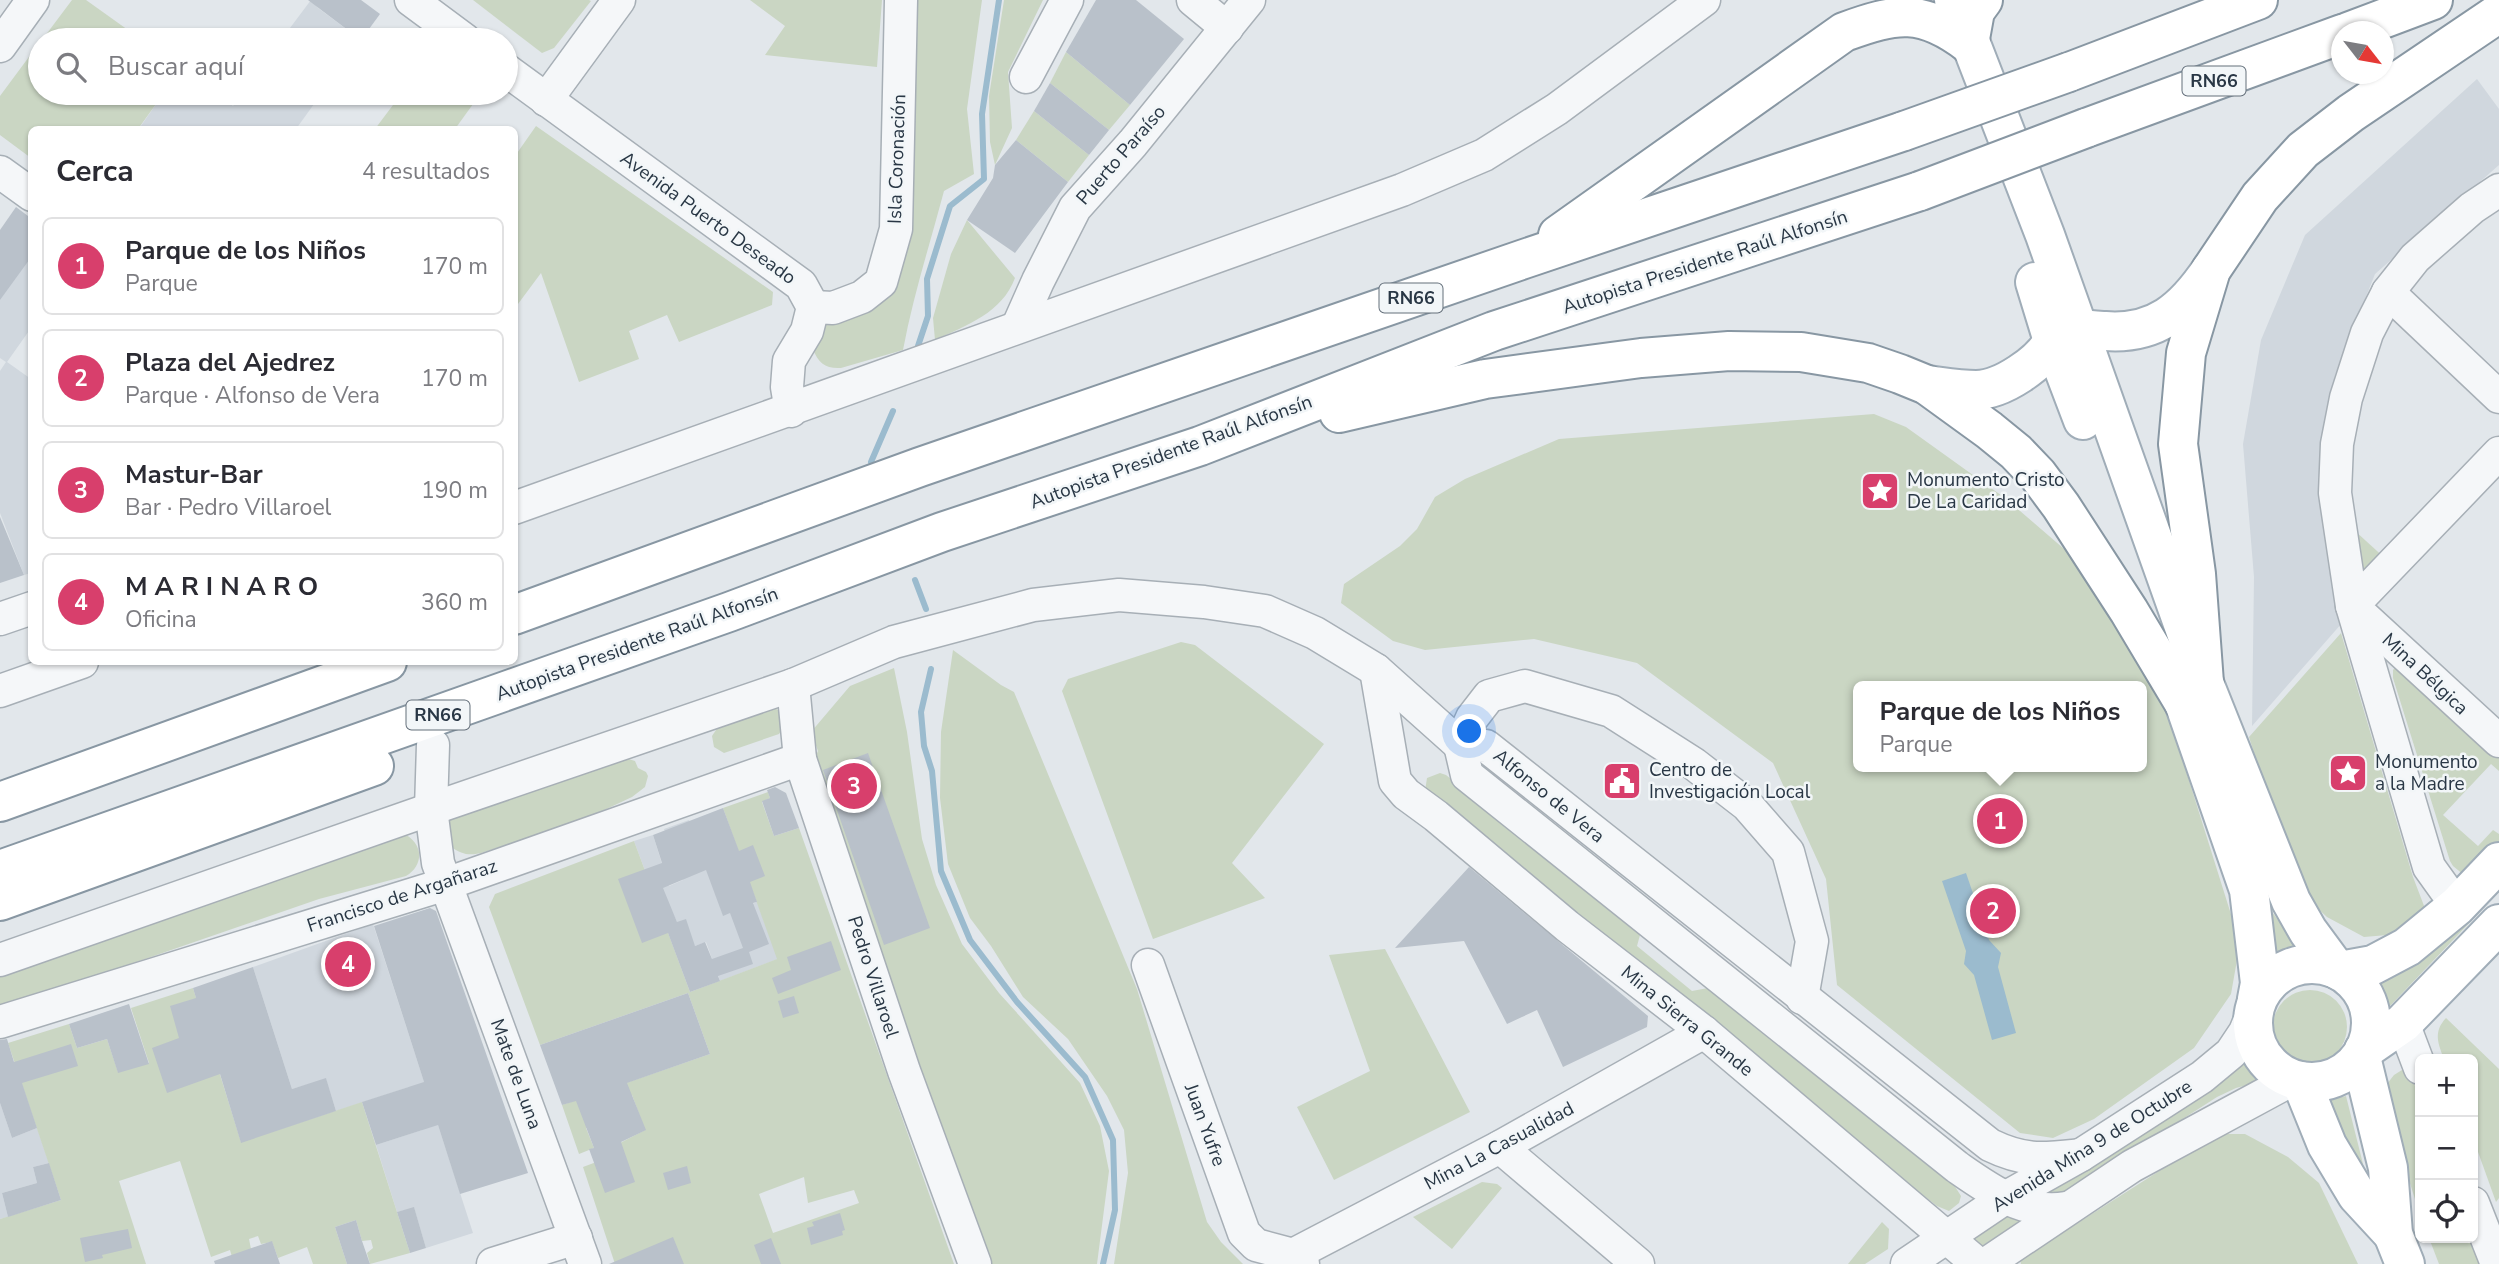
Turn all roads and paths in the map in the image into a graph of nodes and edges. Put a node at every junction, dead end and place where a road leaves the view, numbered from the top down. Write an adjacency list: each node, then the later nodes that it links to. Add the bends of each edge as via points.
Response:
1 (33, 0): 21 (street)
2 (411, 0): 16 (street)
3 (619, 0): 24 (street)
4 (901, 0): 31 (street, Isla Coronación, via 895,229 881,282 862,297 833,308)
5 (1067, 0): 22 (street)
6 (1193, 0): 17 (street)
7 (1250, 0): 17 (street, Puerto Paraíso)
8 (1704, 0): 33 (street, via 1557,109 1484,155 1402,190)
9 (1881, 0): 18 (main road)
10 (1954, 0): 20 (main road)
11 (1983, 0): 20 (main road, via 1975,11)
12 (2258, 0): 28 (main road, RN66, bridge, via 1903,131)
13 (2433, 0): 15 (main road)
14 (2499, 13): 29 (main road, via 2303,150 2260,198)
15 (2377, 21)
16 (449, 28)
17 (1227, 28): 33 (street, Puerto Paraíso, via 1075,208)
18 (1844, 32): 20 (main road, via 1876,20 1917,17); 28 (main road)
19 (2331, 38): 37 (main road, Autopista Presidente Raúl Alfonsín / RN66, bridge, via 1920,191 1494,331)
20 (1969, 44): 32 (main road, via 2045,235)
21 (0, 46)
22 (1026, 77)
23 (518, 79): 24 (street, Avenida Puerto Deseado)
24 (546, 100): 31 (street, Avenida Puerto Deseado, via 801,285)
25 (0, 172): 27 (street)
26 (2499, 190): 30 (street, via 2415,258)
27 (28, 192)
28 (1524, 259): 43 (main road, RN66, via 919,467)
29 (2211, 270): 32 (main road, via 2183,306 2162,321 2135,331); 50 (main road, via 2186,353 2178,444 2196,574)
30 (2388, 292): 35 (street); 40 (street, via 2367,332 2337,444 2336,493)
31 (813, 307): 36 (street, via 807,331 789,361 786,387)
32 (2059, 315): 34 (main road, via 2029,368 2004,382 1979,390); 50 (main road, via 2134,554)
33 (1018, 327): 36 (street)
34 (1927, 385): 37 (main road, via 1868,363 1801,352 1729,351 1641,358 1485,379); 50 (main road, via 2007,444 2038,475 2129,611)
35 (2499, 397)
36 (792, 411): 39 (street)
37 (1200, 446): 42 (main road, Autopista Presidente Raúl Alfonsín / RN66, via 942,532)
38 (2496, 463): 40 (street)
39 (518, 508)
40 (2352, 606): 51 (street, Mina Bélgica); 61 (street, via 2429,867)
41 (28, 609): 44 (street)
42 (729, 612): 52 (main road, via 503,719); 58 (main road, Autopista Presidente Raúl Alfonsín / RN66)
43 (518, 614)
44 (0, 619)
45 (74, 665): 49 (street)
46 (379, 665): 55 (main road)
47 (1376, 670): 48 (street, via 1315,633 1265,611 1119,595 1033,605 960,623 894,642); 53 (street); 70 (street, Mina Sierra Grande, via 1395,781 1406,794)
48 (793, 685): 54 (street, Pedro Villaroel); 56 (street)
49 (0, 691)
50 (2194, 693): 65 (main road, via 2291,901); 67 (main road, via 2249,890 2260,983)
51 (2499, 741)
52 (433, 745): 56 (street, Mate de Luna); 60 (main road)
53 (1460, 745): 66 (street, Alfonso de Vera, via 1486,746); 66 (street, via 1489,696 1525,686 1611,710 1694,764 1746,805 1788,852 1812,941); 76 (street, Alfonso de Vera, via 1467,775 1957,1167)
54 (800, 759): 59 (street, Francisco de Argañaraz); 84 (street, Pedro Villaroel, via 904,1071)
55 (0, 802)
56 (431, 808): 59 (street, Mate de Luna, via 438,863); 63 (street)
57 (2499, 862): 61 (main road)
58 (0, 870)
59 (446, 884): 68 (street, Francisco de Argañaraz); 81 (street, Mate de Luna)
60 (0, 901)
61 (2457, 905): 65 (main road, via 2407,947 2374,964)
62 (2499, 925): 69 (main road)
63 (0, 960)
64 (1147, 965): 82 (street, Juan Yufre, via 1244,1233 1256,1245)
65 (2338, 970): 67 (main road, via 2319,963 2285,970 2269,982); 71 (main road, via 2365,999 2370,1025)
66 (1802, 998): 75 (street, Alfonso de Vera, via 1990,1145 2028,1158)
67 (2256, 1003): 73 (main road, via 2256,1043 2277,1071); 75 (street, Avenida Mina 9 de Octubre, via 2231,1054)
68 (0, 1022)
69 (2403, 1023): 71 (main road); 72 (street)
70 (1704, 1032): 74 (street, Mina La Casualidad); 79 (street, Mina Sierra Grande)
71 (2362, 1054): 73 (main road, via 2350,1070 2340,1074 2321,1081); 80 (main road, via 2388,1168)
72 (2415, 1055)
73 (2297, 1080): 77 (street, Avenida Mina 9 de Octubre, via 2132,1166); 80 (main road, via 2357,1195)
74 (1500, 1147): 82 (street, Mina La Casualidad); 85 (street)
75 (2081, 1155): 76 (street, Avenida Mina 9 de Octubre)
76 (2006, 1198): 77 (street, Alfonso de Vera, via 2045,1210); 79 (street, Avenida Mina 9 de Octubre)
77 (2066, 1209): 88 (street, Avenida Mina 9 de Octubre)
78 (2485, 1213): 89 (street)
79 (1946, 1239): 86 (street, Avenida Mina 9 de Octubre); 87 (street, Mina Sierra Grande)
80 (2399, 1249)
81 (580, 1251): 83 (street)
82 (1298, 1260)
83 (493, 1264)
84 (975, 1264)
85 (1638, 1264)
86 (1907, 1264)
87 (1978, 1264)
88 (1986, 1264)
89 (2497, 1264)

